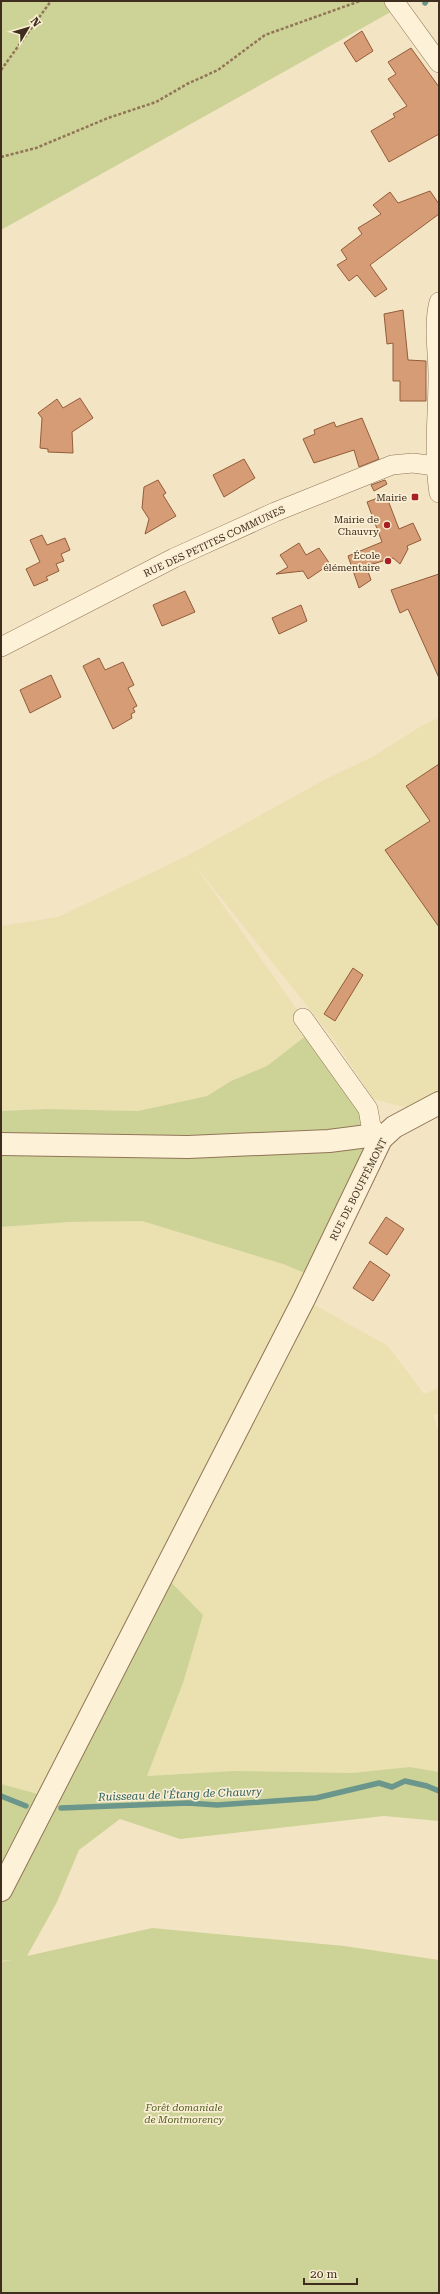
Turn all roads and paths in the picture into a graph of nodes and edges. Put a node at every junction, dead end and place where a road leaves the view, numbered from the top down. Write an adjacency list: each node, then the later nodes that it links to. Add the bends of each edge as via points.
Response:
1 (51, 1): 5 (path)
2 (360, 1): 6 (path, via 265,35 218,70 156,102 108,118 36,148)
3 (394, 1): 4 (street)
4 (439, 63)
5 (1, 70)
6 (1, 157)
7 (439, 302): 8 (street, via 436,326 438,377)
8 (435, 466): 9 (street); 10 (street, RUE DES PETITES COMMUNES, via 413,463 392,465 275,512 174,558)
9 (439, 493)
10 (1, 647)
11 (303, 1018): 13 (street, via 368,1109 372,1126)
12 (439, 1103): 13 (street, RUE DE BOUFFÉMONT, via 394,1127)
13 (381, 1139): 14 (street, via 368,1136 329,1142 195,1147); 15 (street, RUE DE BOUFFÉMONT, via 304,1300)
14 (1, 1144)
15 (1, 1890)

